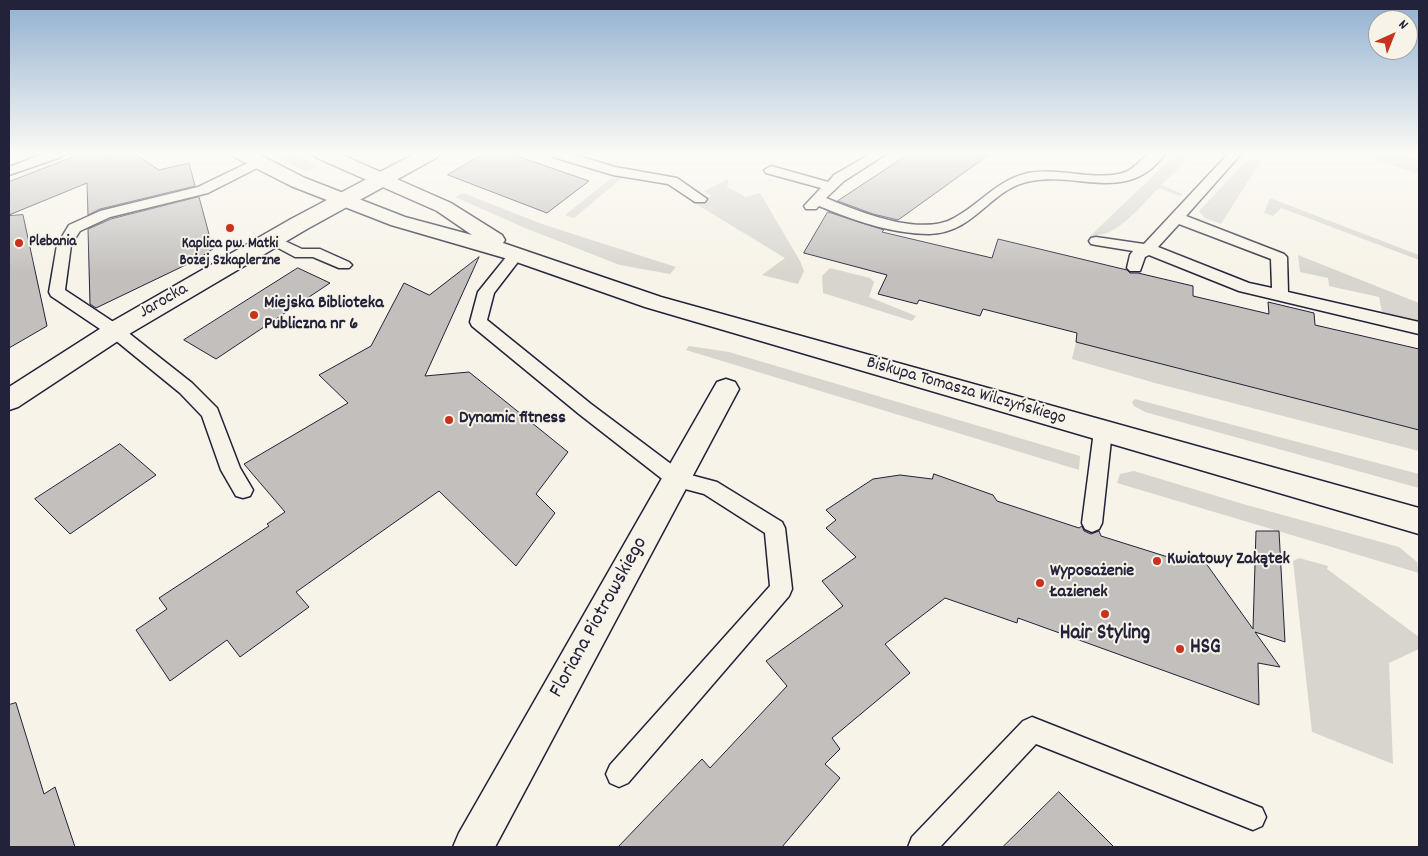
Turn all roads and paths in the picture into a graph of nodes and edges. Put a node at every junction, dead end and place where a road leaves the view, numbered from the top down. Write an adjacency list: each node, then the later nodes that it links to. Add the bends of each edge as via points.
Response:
1 (187, 194): 21 (lane, via 106,214 74,228 64,245 56,292)
2 (327, 194): 10 (street, Biskupa Tomasza Wilczyńskiego)
3 (353, 194): 10 (street, Jarocka)
4 (414, 194): 16 (street, Biskupa Tomasza Wilczyńskiego, via 444,207)
5 (692, 194): 9 (lane)
6 (824, 194): 11 (lane)
7 (996, 194): 11 (lane, via 958,223 935,229 874,221)
8 (1199, 194): 12 (lane)
9 (700, 199)
10 (342, 200): 13 (street, Jarocka); 16 (street, Biskupa Tomasza Wilczyńskiego, via 398,222)
11 (814, 203)
12 (1177, 218): 15 (lane); 19 (lane, via 1279,257)
13 (272, 239): 17 (lane, via 300,254 315,252); 21 (street, Jarocka)
14 (1096, 241): 15 (lane)
15 (1148, 249): 18 (lane, via 1138,255); 19 (lane, via 1245,287)
16 (516, 254): 24 (street, Biskupa Tomasza Wilczyńskiego, via 652,302); 25 (lane, via 486,292 478,322)
17 (344, 265)
18 (1135, 268)
19 (1280, 295): 20 (lane)
20 (1419, 328)
21 (115, 331): 23 (street, Jarocka); 26 (lane, via 186,388 210,413)
22 (726, 390): 25 (street, Floriana Piotrowskiego)
23 (9, 400)
24 (1103, 431): 27 (street, Biskupa Tomasza Wilczyńskiego); 28 (lane)
25 (677, 479): 29 (lane, via 710,488 775,528 781,589); 31 (street, Floriana Piotrowskiego)
26 (243, 490)
27 (1419, 522)
28 (1092, 523)
29 (619, 774)
30 (1253, 817): 32 (lane, via 1032,730)
31 (473, 847)
32 (922, 847)

